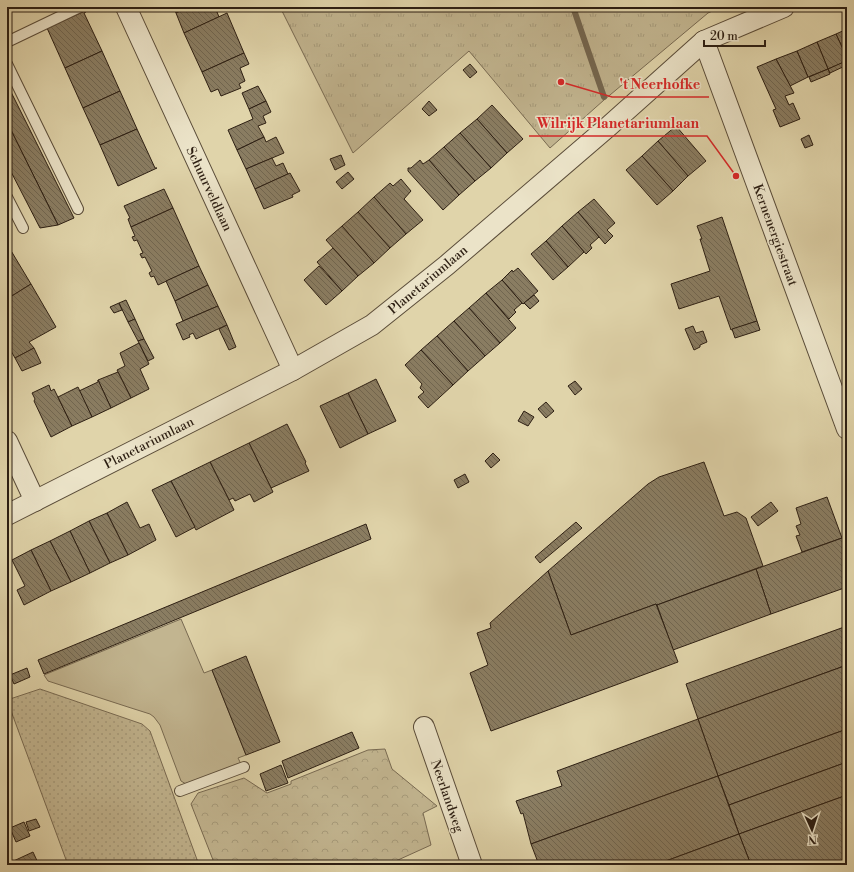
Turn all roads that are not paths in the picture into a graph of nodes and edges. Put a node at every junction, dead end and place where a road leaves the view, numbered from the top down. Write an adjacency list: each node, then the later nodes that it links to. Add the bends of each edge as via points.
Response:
1 (80, 7): 5 (lane)
2 (126, 7): 10 (street, Schuurveldlaan)
3 (784, 7): 4 (street, Planetariumlaan)
4 (704, 41): 10 (street, Planetariumlaan, via 447,265 372,325); 11 (street, Kernenergiestraat)
5 (7, 42)
6 (7, 64): 8 (lane)
7 (7, 197): 9 (lane)
8 (78, 209)
9 (23, 228)
10 (293, 370): 13 (street, Planetariumlaan)
11 (847, 429)
12 (7, 441): 13 (street)
13 (35, 501): 14 (street, Planetariumlaan)
14 (7, 515)
15 (424, 727): 18 (street, Neerlandweg)
16 (244, 767): 17 (lane)
17 (180, 791)
18 (472, 865)

